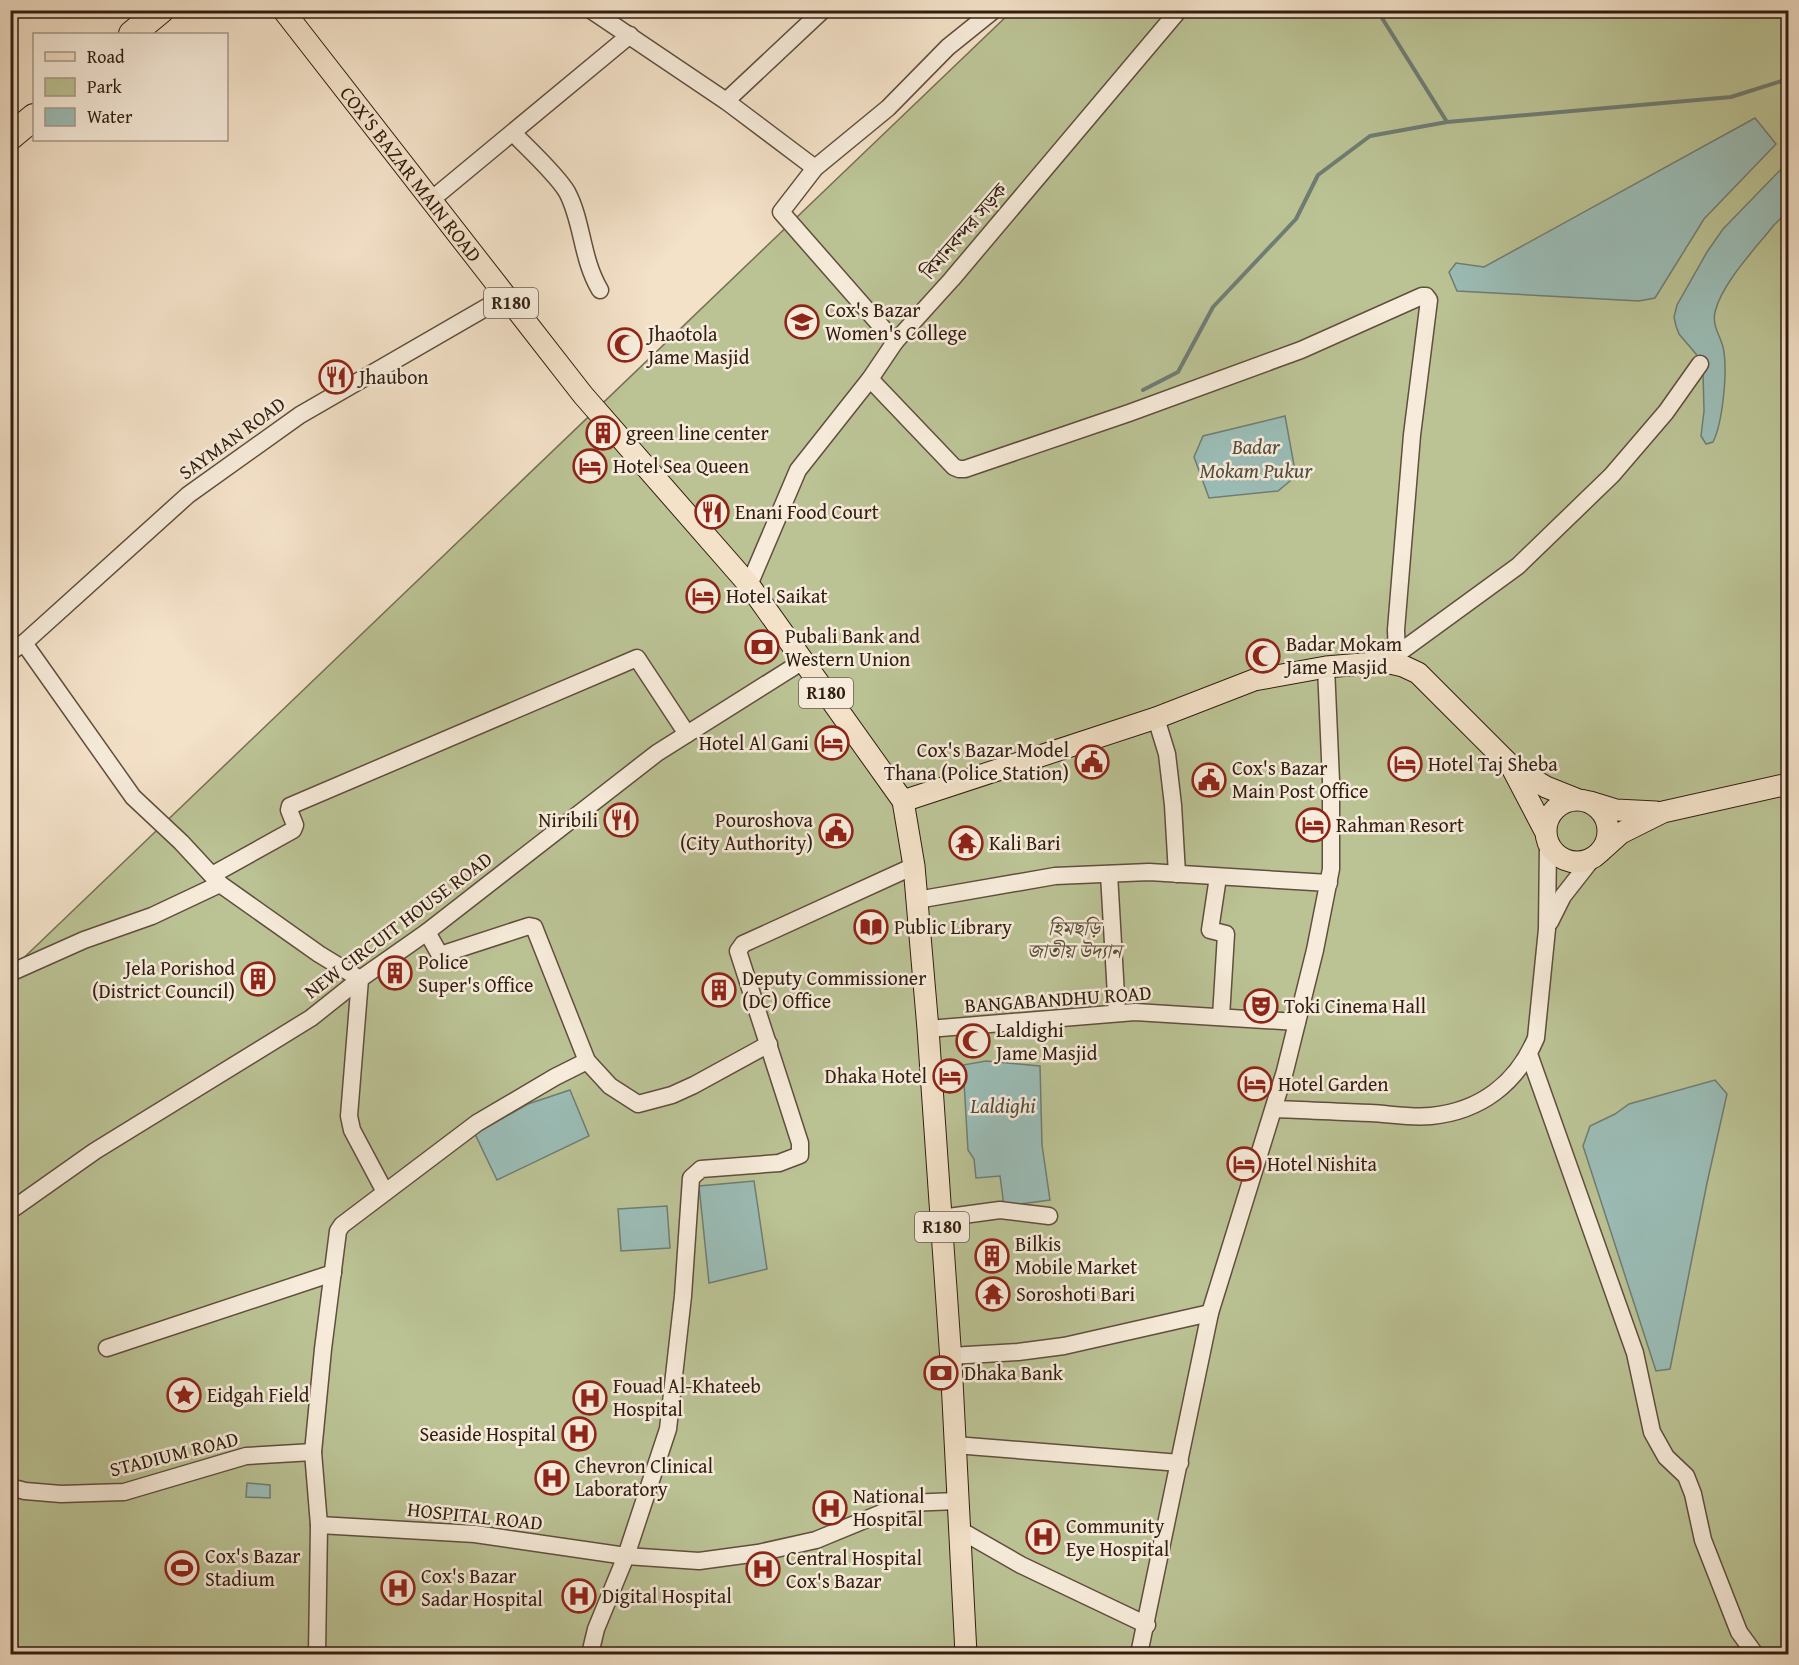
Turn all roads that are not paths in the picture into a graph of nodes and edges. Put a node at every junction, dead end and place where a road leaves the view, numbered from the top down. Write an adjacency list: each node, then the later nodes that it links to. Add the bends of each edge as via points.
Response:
1 (160, 10): 7 (highway)
2 (284, 10): 14 (main road, COX'S BAZAR MAIN ROAD / R180)
3 (591, 10): 8 (street)
4 (823, 10): 9 (street)
5 (994, 10): 13 (street, via 948,47 888,108)
6 (1179, 10): 17 (street, বিমানবন্দর সড়ক)
7 (133, 33)
8 (630, 35): 9 (street); 11 (street)
9 (726, 101): 13 (street)
10 (33, 118): 12 (highway)
11 (513, 133): 14 (street); 15 (street, via 566,189 590,274)
12 (10, 137)
13 (815, 168): 17 (street, via 781,212)
14 (431, 200): 16 (main road, COX'S BAZAR MAIN ROAD / R180)
15 (600, 290)
16 (506, 296): 20 (main road, COX'S BAZAR MAIN ROAD / R180, via 583,395); 21 (street, SAYMAN ROAD, via 300,415 197,489)
17 (895, 342): 19 (street, বিমানবন্দর সড়ক)
18 (1700, 364): 22 (street, via 1666,412 1612,475 1518,566)
19 (870, 379): 20 (street, বিমানবন্দর সড়ক, via 798,470); 22 (street, via 954,466 965,469 1291,354 1426,296 1429,300)
20 (749, 585): 23 (main road, R180)
21 (17, 647): 38 (street, via 133,797)
22 (1391, 658): 24 (main road); 27 (main road, via 1418,674)
23 (803, 661): 26 (street, NEW CIRCUIT HOUSE ROAD); 30 (main road, R180)
24 (1326, 667): 25 (main road, via 1254,680); 39 (street, via 1331,792)
25 (1156, 718): 30 (main road); 36 (street, via 1167,754)
26 (687, 734): 38 (street, via 637,658 290,806 293,830); 42 (street, NEW CIRCUIT HOUSE ROAD)
27 (1512, 767): 29 (main road, via 1546,787); 32 (main road)
28 (1788, 784): 31 (main road)
29 (1582, 800): 31 (main road, via 1616,810); 32 (main road, via 1558,805 1546,821); 33 (main road, via 1596,807 1607,823 1606,843)
30 (903, 801): 34 (main road, R180)
31 (1663, 812): 33 (main road, via 1621,833)
32 (1546, 837): 33 (main road, via 1562,859 1582,862); 41 (street)
33 (1596, 855): 41 (street, via 1563,896)
34 (914, 866): 40 (main road, R180); 49 (street, via 743,944 738,951 740,962)
35 (1109, 874): 36 (street); 40 (street, via 1055,876); 45 (street)
36 (1177, 874): 37 (street)
37 (1218, 877): 39 (street); 46 (street, via 1210,930 1226,934)
38 (216, 880): 43 (street, via 152,916 84,940); 44 (street)
39 (1329, 883): 47 (street)
40 (917, 900): 48 (main road, R180)
41 (1547, 929): 50 (street, via 1536,1038)
42 (427, 932): 44 (street, NEW CIRCUIT HOUSE ROAD); 51 (street, via 440,955 534,927)
43 (10, 973)
44 (360, 979): 53 (street, via 349,1116 352,1130); 54 (street, NEW CIRCUIT HOUSE ROAD, via 311,1018 95,1151)
45 (1118, 1013): 46 (street, BANGABANDHU ROAD); 48 (street, BANGABANDHU ROAD)
46 (1221, 1017): 47 (street, BANGABANDHU ROAD)
47 (1297, 1022): 52 (street)
48 (928, 1029): 56 (main road, R180)
49 (769, 1044): 51 (street, via 694,1085 638,1104 610,1086); 68 (street, via 800,1143 800,1155 779,1163 701,1169 691,1178 668,1428)
50 (1529, 1054): 52 (street, via 1517,1072 1493,1094 1444,1113 1429,1116); 74 (street, via 1635,1353 1652,1432 1666,1457 1686,1476 1703,1540 1739,1632)
51 (587, 1061): 53 (street, via 477,1123)
52 (1274, 1109): 58 (street)
53 (385, 1192): 57 (street, via 342,1225)
54 (10, 1211)
55 (1049, 1216): 56 (street, via 1000,1210)
56 (941, 1218): 60 (main road, R180)
57 (333, 1273): 59 (street); 62 (street)
58 (1210, 1313): 60 (street, via 1064,1346); 63 (street)
59 (107, 1348)
60 (950, 1356): 61 (main road, R180)
61 (955, 1445): 63 (street); 65 (main road, R180)
62 (313, 1452): 64 (street, STADIUM ROAD, via 246,1456 124,1492 61,1494); 66 (street)
63 (1180, 1463): 69 (street)
64 (10, 1487)
65 (958, 1501): 67 (main road, R180); 68 (street, HOSPITAL ROAD, via 906,1503 816,1540 758,1553 699,1561)
66 (319, 1525): 68 (street, HOSPITAL ROAD, via 475,1534); 70 (street)
67 (960, 1530): 69 (street, via 1021,1565); 72 (main road, R180)
68 (626, 1556): 71 (street, via 596,1629)
69 (1147, 1625): 73 (street)
70 (317, 1654)
71 (591, 1654)
72 (966, 1654)
73 (1139, 1654)
74 (1755, 1654)

